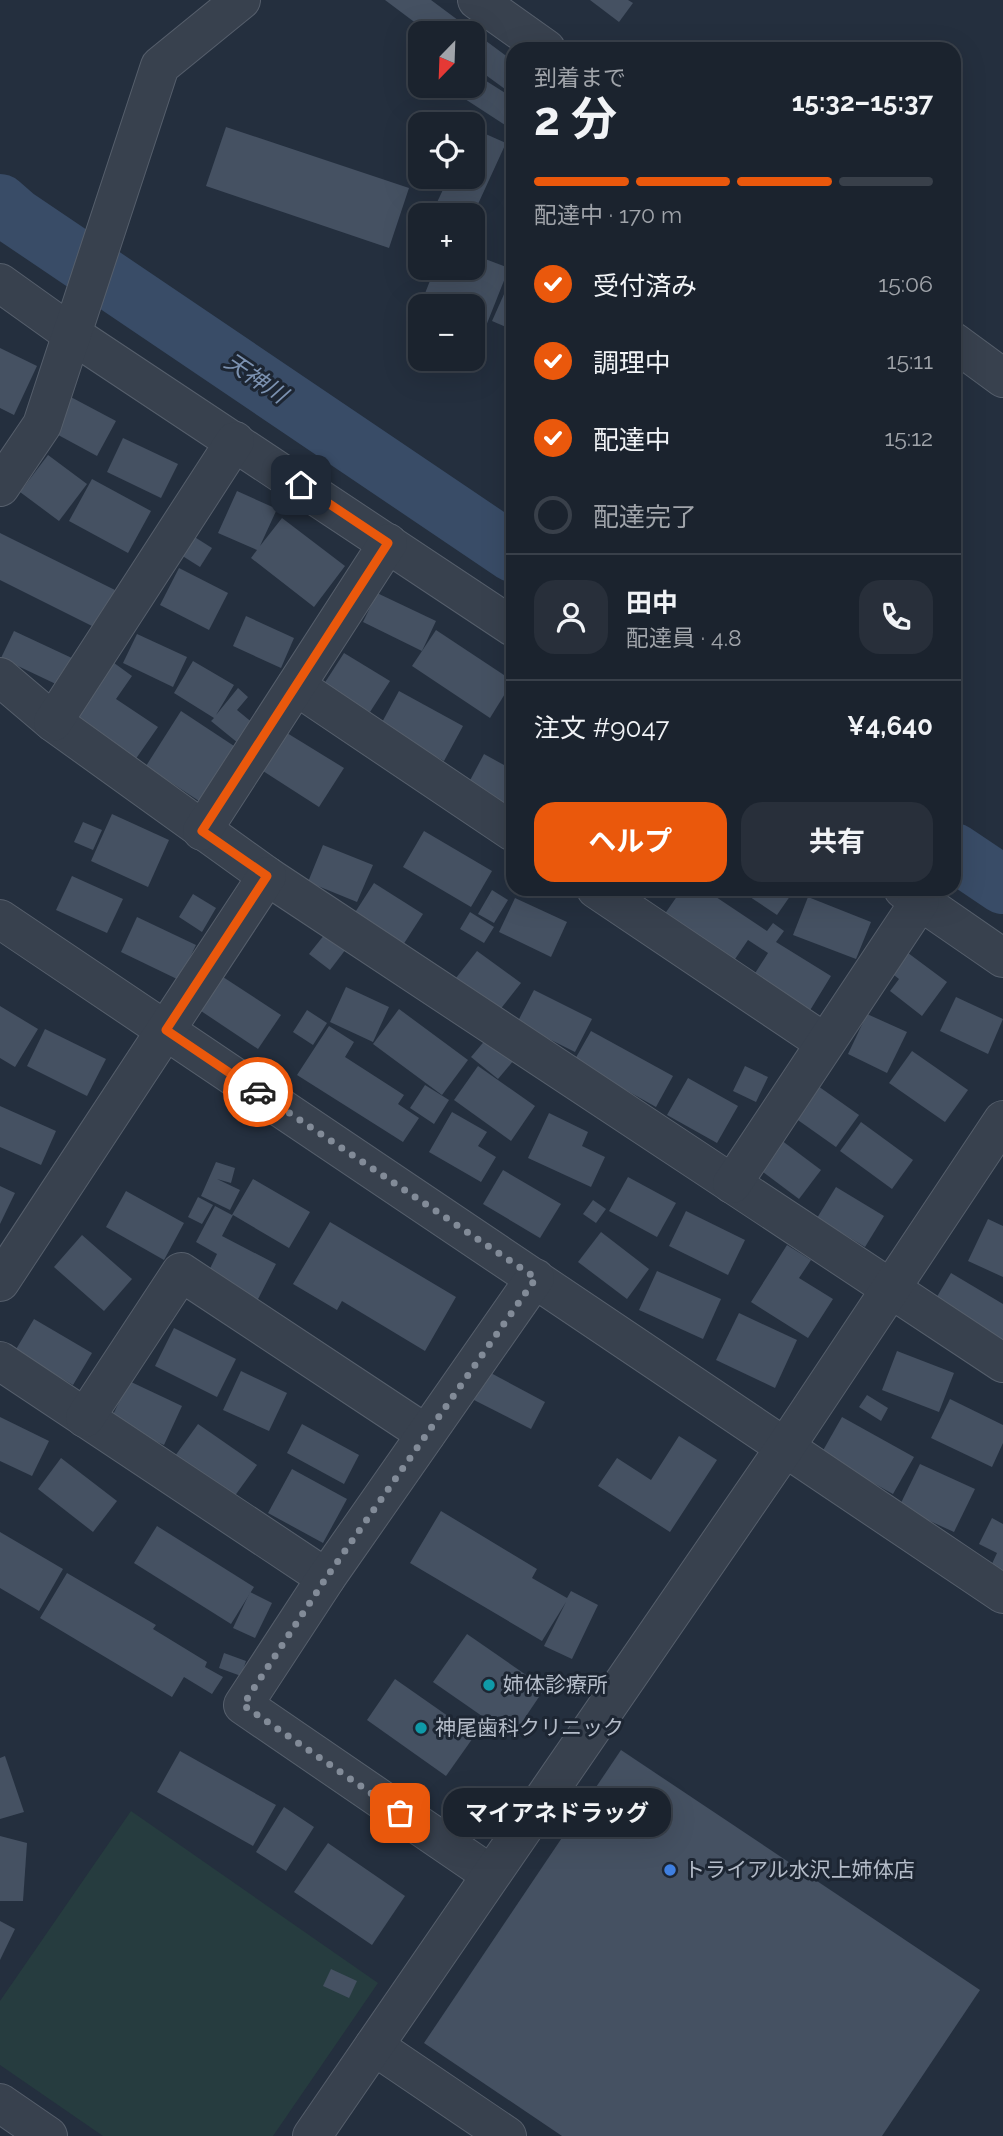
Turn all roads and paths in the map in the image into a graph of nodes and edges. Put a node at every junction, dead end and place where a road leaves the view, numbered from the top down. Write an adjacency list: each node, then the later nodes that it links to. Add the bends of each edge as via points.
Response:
1 (241, 0): 5 (street, via 160,66)
2 (477, 0): 3 (street)
3 (536, 42)
4 (0, 283): 5 (street)
5 (70, 332): 8 (street); 9 (street, via 41,425)
6 (961, 347): 7 (street)
7 (1003, 378)
8 (235, 441): 10 (street); 14 (street)
9 (0, 487)
10 (388, 543): 11 (street); 13 (street)
11 (506, 622)
12 (0, 677): 14 (street)
13 (296, 685): 15 (street); 16 (street)
14 (53, 722): 16 (street)
15 (506, 827)
16 (202, 831): 17 (street)
17 (267, 876): 23 (street); 27 (street)
18 (606, 896): 24 (street)
19 (911, 896): 24 (street)
20 (913, 896): 22 (street)
21 (0, 919): 23 (street)
22 (1003, 958)
23 (166, 1030): 28 (street); 29 (street)
24 (825, 1043): 27 (street)
25 (1003, 1120): 26 (street)
26 (989, 1170): 30 (street)
27 (732, 1184): 30 (street)
28 (536, 1278): 34 (street); 35 (street)
29 (0, 1282)
30 (892, 1289): 32 (street); 35 (street)
31 (0, 1361): 33 (street)
32 (1003, 1363)
33 (85, 1418): 34 (street, via 181,1272); 36 (street)
34 (426, 1434): 36 (street)
35 (786, 1446): 37 (street); 38 (street)
36 (326, 1578): 38 (street, via 243,1705)
37 (1003, 1594)
38 (490, 1874): 39 (street)
39 (374, 2046): 42 (street); 43 (street)
40 (0, 2103): 41 (street)
41 (48, 2136)
42 (313, 2136)
43 (507, 2136)

